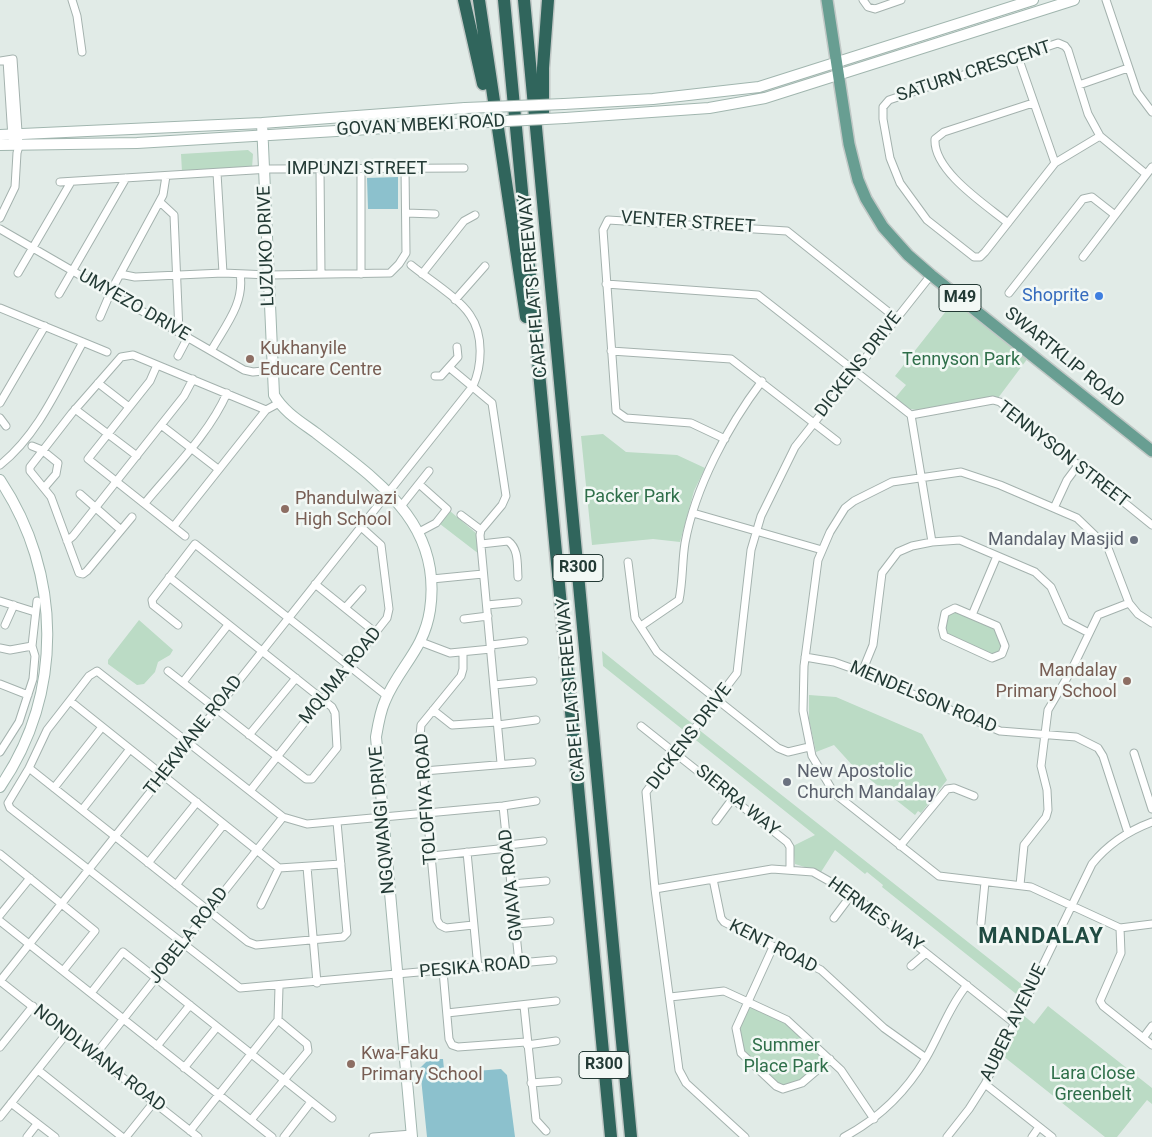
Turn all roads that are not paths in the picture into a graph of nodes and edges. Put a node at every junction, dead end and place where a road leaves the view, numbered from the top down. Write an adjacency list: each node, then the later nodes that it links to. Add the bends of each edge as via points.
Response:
1 (72, 0): 13 (street)
2 (464, 0): 27 (highway)
3 (479, 0): 27 (highway)
4 (504, 0): 100 (highway, CAPE FLATS FREEWAY / R300)
5 (524, 0): 67 (highway, CAPE FLATS FREEWAY / R300)
6 (548, 0): 67 (highway, via 542,92 552,232)
7 (827, 0): 16 (main road, M49)
8 (863, 0): 9 (street, via 868,7 875,9)
9 (901, 0)
10 (1032, 0): 16 (main road, GOVAN MBEKI ROAD)
11 (1074, 0): 18 (main road, GOVAN MBEKI ROAD)
12 (1106, 0): 17 (street)
13 (82, 52)
14 (1018, 57): 19 (street, SATURN CRESCENT, via 1053,44 1062,44 1068,50); 20 (street); 49 (street, SATURN CRESCENT, via 889,100 882,111 894,171 917,210 937,230 977,258 986,252)
15 (7, 60): 23 (street)
16 (836, 62): 18 (main road, SWARTKLIP ROAD / M49); 22 (main road, GOVAN MBEKI ROAD, bridge, via 759,87 653,99 465,108)
17 (1128, 68): 19 (street); 21 (street, via 1137,92)
18 (838, 76): 25 (main road, GOVAN MBEKI ROAD, bridge, via 732,105); 65 (main road, SWARTKLIP ROAD / M49, via 852,160 862,190 888,233)
19 (1079, 85): 26 (street, SATURN CRESCENT)
20 (1033, 103): 30 (street); 49 (street, via 944,132 935,139 942,160 956,180)
21 (1152, 112)
22 (262, 123): 23 (main road, GOVAN MBEKI ROAD); 25 (main road, LUZUKO DRIVE)
23 (16, 134): 24 (main road, GOVAN MBEKI ROAD); 29 (street)
24 (0, 135)
25 (262, 136): 29 (main road, GOVAN MBEKI ROAD); 36 (main road, LUZUKO DRIVE)
26 (1100, 136): 30 (street, SATURN CRESCENT); 38 (street, SATURN CRESCENT)
27 (500, 139): 100 (highway)
28 (0, 145): 29 (main road, GOVAN MBEKI ROAD)
29 (16, 148): 48 (street, via 16,186)
30 (1055, 163): 49 (street, SATURN CRESCENT)
31 (1152, 167): 38 (street)
32 (405, 168): 33 (street, IMPUNZI STREET); 35 (street, IMPUNZI STREET); 44 (street)
33 (464, 168)
34 (320, 169): 35 (street, IMPUNZI STREET); 36 (street, IMPUNZI STREET); 60 (street)
35 (361, 169): 61 (street)
36 (264, 170): 37 (street, IMPUNZI STREET); 64 (main road, LUZUKO DRIVE)
37 (216, 173): 39 (street, IMPUNZI STREET); 56 (street)
38 (1146, 174): 47 (street)
39 (166, 176): 40 (street, IMPUNZI STREET); 43 (street)
40 (126, 178): 42 (street, IMPUNZI STREET); 55 (street)
41 (60, 182): 42 (street, IMPUNZI STREET)
42 (71, 182): 51 (street)
43 (160, 202): 58 (street); 63 (street, via 174,215)
44 (406, 214): 45 (street); 61 (street, via 404,258 390,273)
45 (434, 214)
46 (475, 215): 62 (street, via 464,221)
47 (1115, 215): 52 (street); 69 (street, via 1092,197 1083,199)
48 (0, 218)
49 (1008, 223)
50 (0, 229): 51 (street, UMYEZO DRIVE)
51 (33, 248): 55 (street, UMYEZO DRIVE); 57 (street)
52 (1083, 257)
53 (410, 265): 62 (street)
54 (485, 266): 71 (street)
55 (73, 271): 68 (street, UMYEZO DRIVE); 70 (street)
56 (223, 273): 59 (street); 63 (street)
57 (18, 274)
58 (120, 274): 63 (street, via 135,277); 68 (street)
59 (240, 274): 64 (street); 80 (street, via 242,292 239,303)
60 (321, 274): 61 (street); 64 (street)
61 (361, 274)
62 (422, 274): 71 (street)
63 (177, 275): 76 (street)
64 (269, 275): 86 (main road, LUZUKO DRIVE)
65 (930, 275): 74 (street, DICKENS DRIVE); 111 (main road, SWARTKLIP ROAD / M49)
66 (606, 284): 74 (street, VENTER STREET, via 602,230 605,222 611,219 782,229); 81 (street, VENTER STREET); 87 (street, via 758,295)
67 (552, 291): 336 (highway, CAPE FLATS FREEWAY / R300)
68 (110, 292): 73 (street); 76 (street, UMYEZO DRIVE)
69 (1008, 293)
70 (59, 294)
71 (455, 300): 92 (street, via 470,314 476,327 480,368)
72 (0, 309): 75 (street)
73 (100, 317)
74 (896, 318): 87 (street, DICKENS DRIVE)
75 (45, 326): 78 (street); 94 (street)
76 (179, 332): 77 (street, UMYEZO DRIVE)
77 (188, 337): 80 (street, UMYEZO DRIVE); 83 (street)
78 (83, 342): 82 (street); 113 (street, via 34,429)
79 (457, 347): 85 (street, via 458,357)
80 (211, 351): 86 (street, UMYEZO DRIVE, via 244,370)
81 (611, 351): 90 (street, via 727,358); 106 (street, VENTER STREET, via 618,414 626,418 691,423)
82 (107, 352)
83 (178, 356)
84 (157, 365): 89 (street); 91 (street, via 126,355); 96 (street, via 150,381)
85 (450, 368): 88 (street, via 441,376); 92 (street)
86 (272, 370): 95 (main road, via 273,391)
87 (855, 370): 99 (street); 102 (street, DICKENS DRIVE)
88 (435, 376)
89 (193, 379): 93 (street); 103 (street)
90 (762, 381): 102 (street); 106 (street)
91 (98, 383): 96 (street); 97 (street)
92 (473, 386): 122 (street, THEKWANE ROAD); 135 (street, via 492,403 506,496)
93 (227, 393): 98 (street); 109 (street, via 221,407)
94 (0, 403)
95 (279, 403): 98 (street); 122 (main road, NGQWANGI DRIVE)
96 (129, 407): 105 (street)
97 (75, 409): 105 (street); 110 (street)
98 (266, 410): 115 (street)
99 (911, 415): 114 (street, TENNYSON STREET, via 994,400); 117 (street)
100 (542, 416): 335 (highway, CAPE FLATS FREEWAY / R300)
101 (0, 418): 104 (street)
102 (814, 423): 107 (street); 136 (street, DICKENS DRIVE, via 792,451)
103 (161, 425): 109 (street); 112 (street)
104 (6, 426)
105 (107, 433): 112 (street); 119 (street, via 88,458)
106 (725, 439): 128 (street, via 701,488)
107 (837, 441)
108 (32, 446): 110 (street)
109 (190, 448): 115 (street); 124 (street)
110 (42, 450): 121 (street, via 30,471); 121 (street, via 58,463)
111 (1152, 451)
112 (137, 456): 119 (street)
113 (0, 464)
114 (1079, 464): 127 (street, via 1067,480); 131 (street, TENNYSON STREET)
115 (218, 469): 132 (street)
116 (429, 471): 120 (street)
117 (921, 477): 127 (street, via 961,472); 140 (street); 142 (street, via 887,484 848,505)
118 (0, 480): 212 (main road, via 21,516 37,557 46,602 48,636 44,677 36,710 21,751)
119 (117, 481): 124 (street); 126 (street)
120 (419, 484): 125 (street); 137 (street, via 445,505 446,510 436,523)
121 (44, 488): 139 (street, via 51,497)
122 (388, 491): 125 (main road, NGQWANGI DRIVE); 133 (street, THEKWANE ROAD)
123 (80, 494): 126 (street)
124 (145, 503): 132 (street)
125 (402, 505): 137 (main road, NGQWANGI DRIVE)
126 (95, 508): 134 (street); 139 (street)
127 (1054, 508): 154 (street, via 1079,519 1108,548)
128 (693, 513): 136 (street); 167 (street, via 685,543 679,600)
129 (461, 515): 135 (street)
130 (132, 517): 134 (street)
131 (1152, 525)
132 (174, 526): 138 (street)
133 (360, 526): 149 (street, THEKWANE ROAD); 168 (street, MQUMA ROAD, via 382,546 389,612)
134 (121, 530): 139 (street, via 83,574 79,573)
135 (481, 530): 141 (street)
136 (756, 531): 142 (street); 189 (street, DICKENS DRIVE, via 737,673)
137 (419, 532): 148 (main road, NGQWANGI DRIVE)
138 (185, 536)
139 (67, 540)
140 (932, 542): 143 (street, via 960,540); 180 (street, via 898,552 882,573 874,639)
141 (481, 544): 145 (street); 147 (street, via 511,543 516,551)
142 (822, 550): 177 (street, via 814,573)
143 (998, 556): 159 (street); 169 (street, via 1038,574 1051,587 1066,621)
144 (628, 562): 167 (street, via 634,612)
145 (484, 574): 148 (street); 156 (street)
146 (169, 577): 161 (street, via 195,544); 165 (street, via 152,598 152,603); 166 (street)
147 (518, 577)
148 (432, 579): 171 (main road, NGQWANGI DRIVE, via 429,619)
149 (314, 584): 157 (street); 161 (street, THEKWANE ROAD)
150 (362, 589): 157 (street)
151 (0, 601): 155 (street)
152 (37, 601): 158 (street)
153 (518, 602): 156 (street)
154 (1129, 603): 163 (street); 169 (street, via 1099,614)
155 (14, 605): 158 (street); 164 (street)
156 (487, 605): 160 (street)
157 (345, 608): 168 (street)
158 (35, 612): 172 (street)
159 (972, 615): 159 (street, via 998,628 1005,646 1000,656 992,658 944,636 944,615 949,609)
160 (488, 616): 162 (street); 173 (street)
161 (288, 618): 175 (street, THEKWANE ROAD); 178 (street)
162 (464, 618)
163 (1152, 623)
164 (5, 625)
165 (178, 625)
166 (228, 625): 175 (street); 183 (street)
167 (641, 626): 189 (street, via 657,652)
168 (376, 633): 178 (street, MQUMA ROAD)
169 (1089, 633): 197 (street, via 1049,708)
170 (524, 641): 173 (street)
171 (421, 642): 176 (street, via 446,652); 187 (main road, NGQWANGI DRIVE)
172 (32, 646): 174 (street, via 10,650); 186 (street, via 34,671)
173 (491, 647): 176 (street); 185 (street)
174 (0, 648)
175 (262, 651): 181 (street); 191 (street, THEKWANE ROAD)
176 (463, 652): 192 (street, TOLOFIYA ROAD, via 461,676)
177 (805, 657): 180 (street, MENDELSON ROAD, via 834,662); 201 (street, via 803,712)
178 (349, 666): 187 (street); 188 (street, MQUMA ROAD)
179 (168, 671): 183 (street)
180 (862, 672): 197 (street, MENDELSON ROAD, via 1000,730)
181 (296, 678): 188 (street); 198 (street)
182 (533, 681): 185 (street)
183 (183, 682): 191 (street)
184 (0, 684): 186 (street)
185 (494, 684): 194 (street)
186 (28, 695): 200 (street, via 16,729)
187 (387, 696): 225 (main road, NGQWANGI DRIVE, via 376,737)
188 (323, 699): 206 (street, MQUMA ROAD); 206 (street, via 335,712 336,751 310,780)
189 (717, 700): 201 (street, via 781,750 788,752); 204 (street, DICKENS DRIVE)
190 (70, 701): 196 (street); 199 (street, via 95,671 102,673); 209 (street, via 45,733)
191 (216, 708): 198 (street); 199 (street, THEKWANE ROAD)
192 (433, 710): 194 (street, via 452,725); 210 (street, TOLOFIYA ROAD, via 420,728)
193 (536, 720): 194 (street)
194 (497, 723): 208 (street)
195 (641, 726): 204 (street, SIERRA WAY)
196 (102, 727): 202 (street); 213 (street)
197 (1045, 734): 230 (street, MENDELSON ROAD, via 1076,736 1101,751); 251 (street, via 1041,766 1048,810 1024,847)
198 (249, 735): 206 (street)
199 (190, 742): 211 (street, THEKWANE ROAD); 214 (street)
200 (2, 743): 203 (street)
201 (809, 747): 234 (street, via 815,764 834,793)
202 (130, 749): 211 (street); 222 (street)
203 (0, 752)
204 (675, 753): 217 (street, SIERRA WAY); 252 (street, DICKENS DRIVE, via 648,787 646,796)
205 (1134, 753): 215 (street)
206 (277, 757): 214 (street, MQUMA ROAD)
207 (532, 762): 208 (street)
208 (501, 763): 210 (street)
209 (29, 768): 213 (street); 244 (street, PESIKA ROAD, via 10,799 10,808)
210 (424, 771): 223 (street, TOLOFIYA ROAD)
211 (163, 776): 219 (street); 231 (street, THEKWANE ROAD)
212 (0, 787)
213 (54, 788): 222 (street)
214 (250, 790): 224 (street)
215 (1149, 790): 221 (street)
216 (974, 796): 234 (street, via 954,788 947,789)
217 (733, 798): 226 (street); 243 (street, SIERRA WAY, via 788,842)
218 (536, 801): 220 (street)
219 (197, 802): 229 (street); 239 (street)
220 (503, 806): 223 (street); 233 (street, GWAVA ROAD)
221 (1152, 809)
222 (82, 810): 231 (street)
223 (427, 813): 225 (street); 237 (street, TOLOFIYA ROAD)
224 (283, 817): 227 (street, via 307,824); 235 (street, JOBELA ROAD)
225 (383, 817): 227 (street); 278 (main road, NGQWANGI DRIVE)
226 (716, 821)
227 (337, 822): 240 (street)
228 (1152, 822): 230 (street, AUBER AVENUE)
229 (224, 824): 235 (street); 250 (street)
230 (1128, 833): 256 (street, AUBER AVENUE, via 1097,858)
231 (115, 836): 239 (street); 244 (street, THEKWANE ROAD)
232 (543, 841): 233 (street)
233 (508, 846): 236 (street); 249 (street, GWAVA ROAD)
234 (900, 846): 248 (street, via 939,876)
235 (257, 850): 242 (street); 257 (street, JOBELA ROAD)
236 (466, 852): 237 (street); 265 (street)
237 (432, 856): 265 (street, TOLOFIYA ROAD, via 438,923 446,928)
238 (1, 857): 245 (street)
239 (148, 863): 250 (street)
240 (341, 864): 241 (street); 267 (street, via 347,933 342,938)
241 (306, 867): 242 (street); 267 (street)
242 (280, 868): 255 (street)
243 (790, 868): 246 (street, HERMES WAY); 253 (street, HERMES WAY, via 813,872)
244 (88, 870): 254 (street, THEKWANE ROAD); 269 (street, PESIKA ROAD)
245 (30, 878): 254 (street); 258 (street)
246 (713, 879): 252 (street, HERMES WAY); 270 (street, KENT ROAD, via 722,920)
247 (546, 881): 249 (street)
248 (985, 882): 251 (street); 263 (street)
249 (512, 884): 262 (street, GWAVA ROAD)
250 (176, 885): 257 (street)
251 (1020, 885): 256 (street, via 1036,889)
252 (655, 889): 285 (street, DICKENS DRIVE)
253 (852, 894): 259 (street); 271 (street, HERMES WAY)
254 (62, 903): 268 (street, THEKWANE ROAD); 276 (street, via 95,931)
255 (261, 905)
256 (1070, 906): 266 (street); 294 (street, AUBER AVENUE)
257 (209, 911): 267 (street, via 252,944); 269 (street, JOBELA ROAD)
258 (0, 916)
259 (834, 918)
260 (0, 921): 268 (street)
261 (550, 921): 262 (street)
262 (516, 924): 273 (street, GWAVA ROAD)
263 (982, 924)
264 (1152, 924): 266 (street)
265 (473, 925): 275 (street)
266 (1120, 928): 298 (street, via 1121,952 1100,1001)
267 (313, 941): 281 (street)
268 (29, 944): 276 (street); 280 (street, THEKWANE ROAD)
269 (182, 944): 279 (street, JOBELA ROAD); 283 (street, PESIKA ROAD, via 240,988)
270 (774, 947): 287 (street); 306 (street, KENT ROAD, via 821,970 884,1028)
271 (926, 953): 274 (street); 282 (street, HERMES WAY)
272 (553, 960): 273 (street, PESIKA ROAD)
273 (519, 964): 275 (street, PESIKA ROAD)
274 (911, 966)
275 (478, 968): 277 (street, PESIKA ROAD)
276 (63, 971): 284 (street)
277 (443, 971): 278 (street, PESIKA ROAD); 291 (street)
278 (397, 975): 281 (street, PESIKA ROAD); 327 (main road, NGQWANGI DRIVE)
279 (156, 978): 284 (street, via 123,952); 288 (street); 292 (street, JOBELA ROAD)
280 (0, 981): 289 (street, NONDLWANA ROAD)
281 (317, 983): 283 (street, PESIKA ROAD)
282 (967, 985): 294 (street, HERMES WAY); 306 (street, via 952,1006)
283 (279, 987): 293 (street)
284 (91, 993): 292 (street)
285 (670, 997): 287 (street, via 724,991); 337 (street, DICKENS DRIVE, via 680,1074)
286 (556, 1001): 290 (street)
287 (748, 1001): 307 (street, via 787,1020); 307 (street, via 736,1026 738,1047 776,1086 788,1089 800,1084)
288 (190, 1005): 296 (street); 303 (street)
289 (33, 1006): 297 (street, NONDLWANA ROAD); 301 (street)
290 (524, 1006): 291 (street); 300 (street)
291 (447, 1013): 300 (street, via 448,1039 454,1047)
292 (124, 1019): 303 (street); 305 (street, JOBELA ROAD)
293 (278, 1020): 304 (street); 310 (street, via 308,1048)
294 (1014, 1023): 313 (street, AUBER AVENUE)
295 (1152, 1026): 298 (street)
296 (218, 1027): 304 (street); 308 (street)
297 (67, 1033): 305 (street, NONDLWANA ROAD); 309 (street)
298 (1143, 1038): 302 (street)
299 (556, 1041): 300 (street)
300 (527, 1043): 312 (street)
301 (1, 1045)
302 (1152, 1045)
303 (157, 1046): 308 (street)
304 (250, 1053): 310 (street); 314 (street)
305 (95, 1055): 315 (street, NONDLWANA ROAD)
306 (926, 1058): 321 (street, via 903,1090)
307 (830, 1059): 321 (street)
308 (184, 1068): 314 (street)
309 (38, 1070): 317 (street); 330 (street)
310 (284, 1080): 316 (street); 322 (street)
311 (558, 1082): 312 (street)
312 (532, 1083): 326 (street, via 536,1120)
313 (985, 1084): 324 (street); 339 (street, AUBER AVENUE)
314 (219, 1094): 322 (street); 325 (street)
315 (154, 1102): 325 (street, NONDLWANA ROAD); 330 (street)
316 (311, 1102): 320 (street); 333 (street)
317 (11, 1103): 318 (street); 323 (street)
318 (3, 1107): 319 (street)
319 (0, 1117)
320 (332, 1118)
321 (874, 1119): 338 (street)
322 (251, 1120): 332 (street)
323 (37, 1124): 328 (street); 329 (street)
324 (1039, 1127): 340 (street); 341 (street)
325 (190, 1131): 331 (street, NONDLWANA ROAD)
326 (546, 1131)
327 (412, 1135): 334 (street)
328 (27, 1137)
329 (54, 1137)
330 (124, 1137)
331 (198, 1137)
332 (272, 1137)
333 (284, 1137)
334 (373, 1137)
335 (611, 1137)
336 (631, 1137)
337 (745, 1137)
338 (844, 1137)
339 (947, 1137)
340 (1032, 1137)
341 (1052, 1137)

